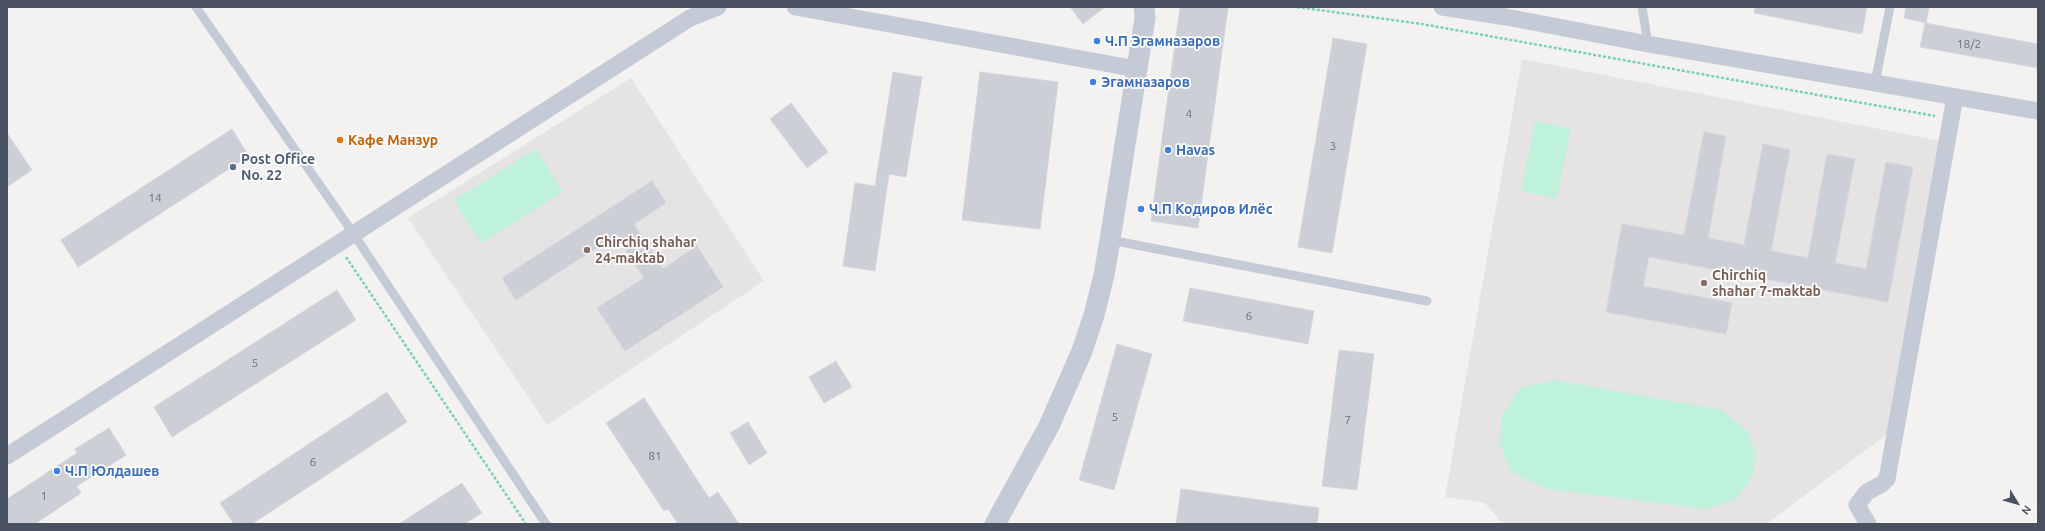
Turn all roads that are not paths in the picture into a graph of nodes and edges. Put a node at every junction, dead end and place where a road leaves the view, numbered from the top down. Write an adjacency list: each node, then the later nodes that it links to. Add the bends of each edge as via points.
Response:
1 (196, 7): 14 (lane)
2 (718, 7): 14 (street, via 690,18)
3 (795, 7): 10 (street)
4 (1144, 7): 10 (street, via 1145,18)
5 (1442, 7): 8 (street)
6 (1642, 7): 9 (lane)
7 (1890, 7): 11 (lane)
8 (1505, 12): 9 (street)
9 (1648, 44): 11 (street)
10 (1137, 69): 15 (street)
11 (1875, 83): 12 (street)
12 (1955, 97): 13 (street); 20 (street, via 1887,479 1867,492 1857,505)
13 (2038, 111)
14 (353, 233): 17 (street); 18 (lane)
15 (1110, 240): 16 (lane); 19 (street, via 1095,308 1079,358 1049,426)
16 (1427, 301)
17 (7, 456)
18 (546, 524)
19 (995, 524)
20 (1868, 524)

